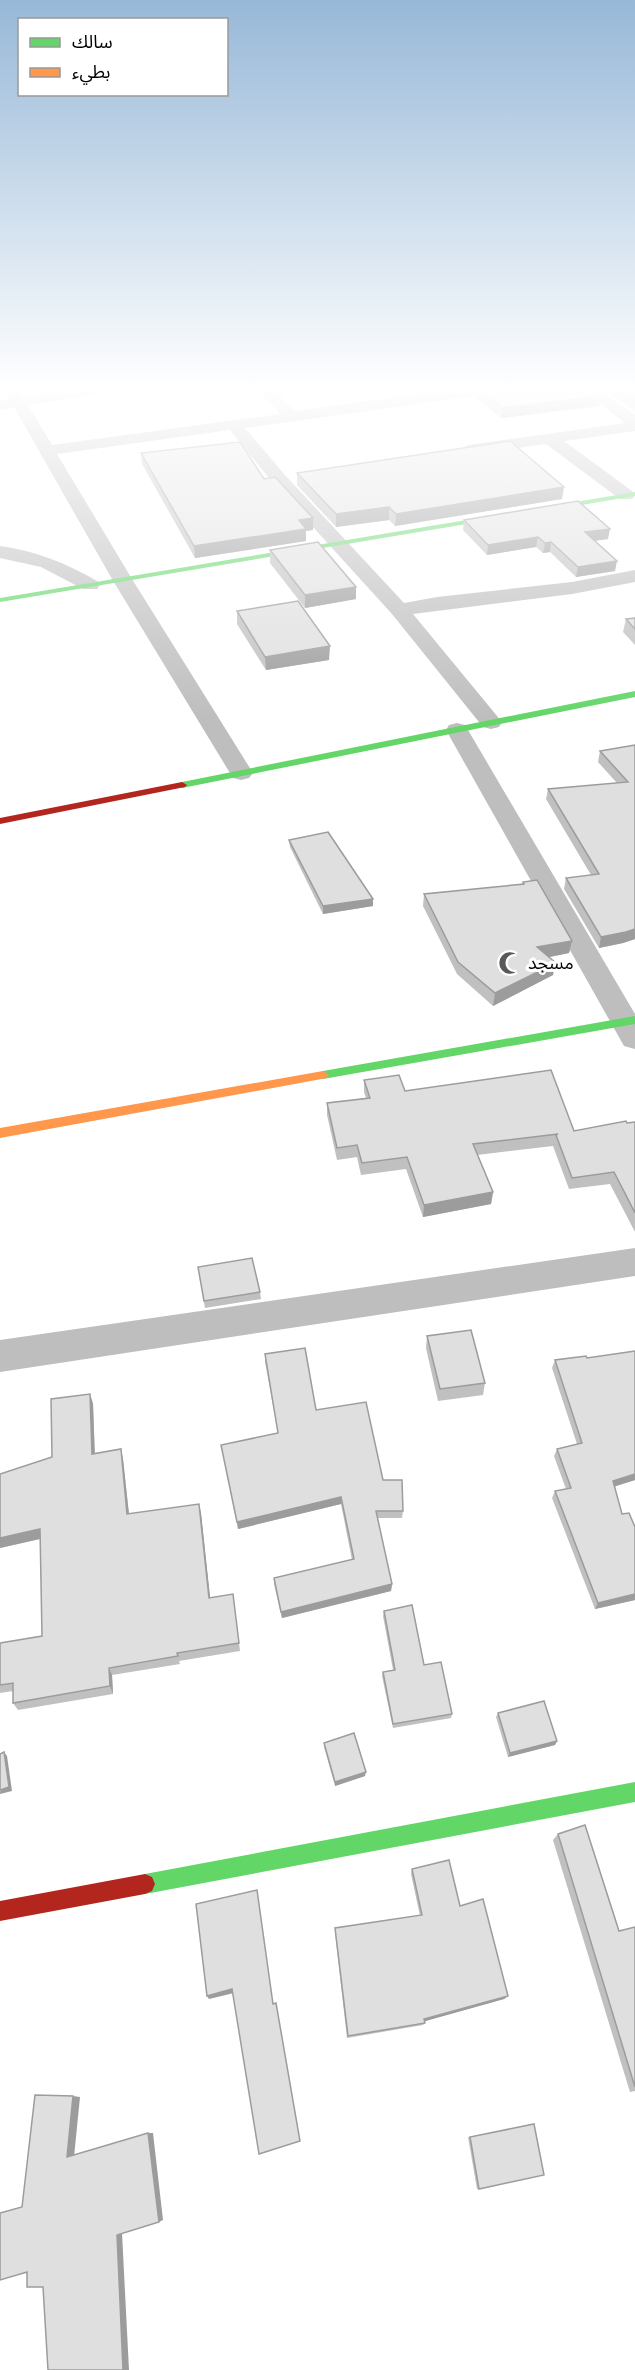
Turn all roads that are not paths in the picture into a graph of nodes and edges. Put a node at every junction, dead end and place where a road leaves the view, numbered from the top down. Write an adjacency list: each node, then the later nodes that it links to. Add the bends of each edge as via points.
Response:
1 (74, 497): 7 (street)
2 (295, 497): 4 (street)
3 (620, 497): 4 (street)
4 (338, 544): 7 (street); 10 (street)
5 (0, 552): 8 (street, via 52,563)
6 (635, 576): 10 (street)
7 (123, 579): 8 (street); 14 (street)
8 (90, 585): 9 (street)
9 (0, 600)
10 (399, 610): 12 (street)
11 (635, 694): 12 (street)
12 (491, 722): 13 (street)
13 (457, 730): 14 (street); 16 (street)
14 (241, 773): 15 (street)
15 (0, 821)
16 (632, 1027): 17 (street)
17 (0, 1133)
18 (635, 1262): 19 (street)
19 (0, 1356)
20 (635, 1792): 21 (street)
21 (0, 1911)

